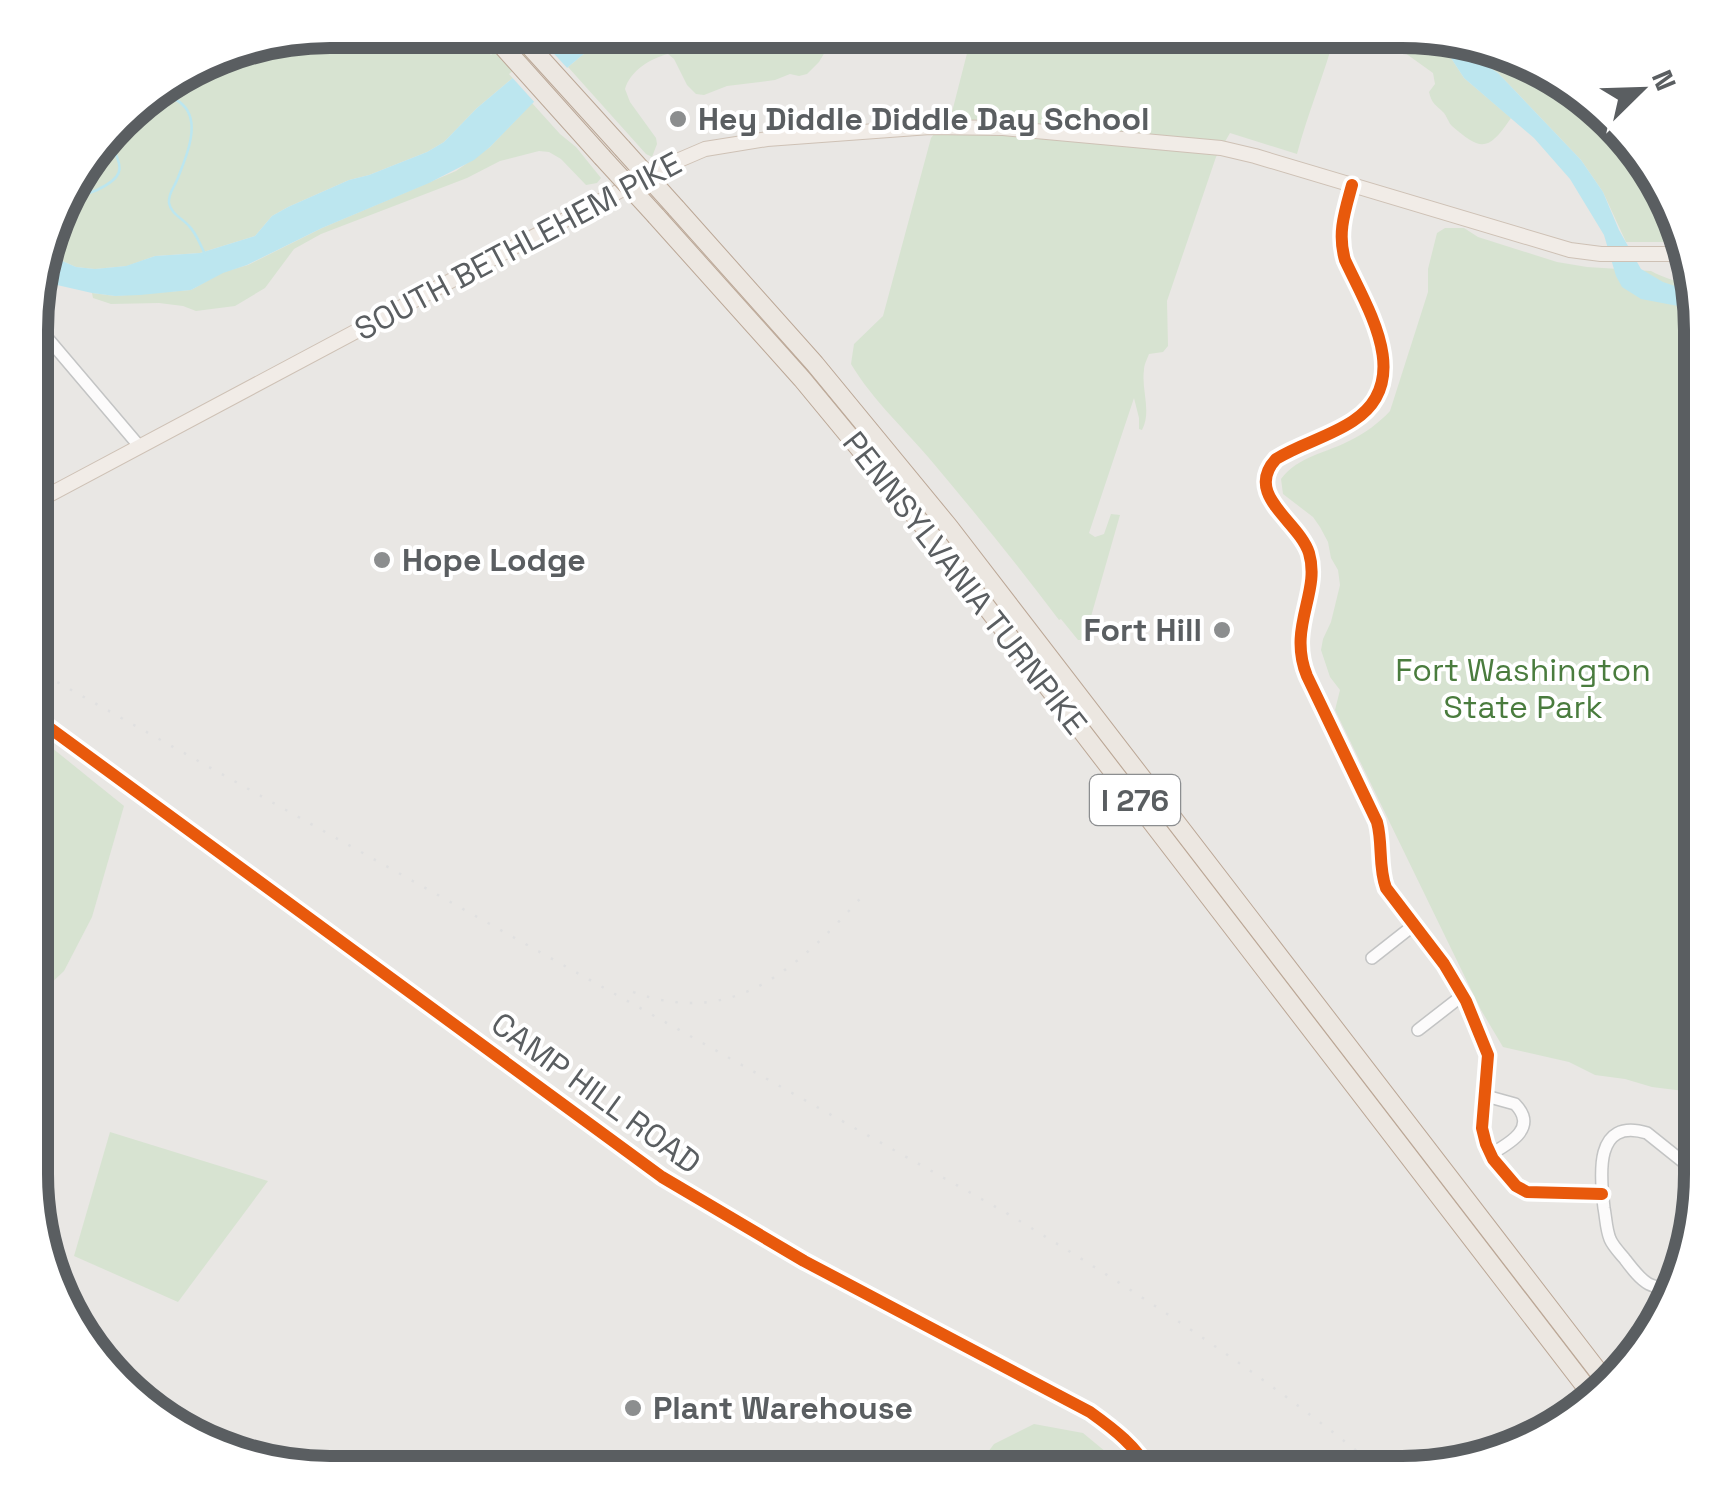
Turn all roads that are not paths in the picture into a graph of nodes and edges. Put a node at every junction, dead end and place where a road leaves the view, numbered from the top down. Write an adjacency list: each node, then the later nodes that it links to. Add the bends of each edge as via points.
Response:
1 (504, 48): 19 (highway, PENNSYLVANIA TURNPIKE / I 276, bridge, via 802,379 935,540)
2 (531, 48): 18 (highway, PENNSYLVANIA TURNPIKE / I 276, bridge, via 815,364 938,513)
3 (1352, 185): 4 (main road, SOUTH BETHLEHEM PIKE, via 1570,250); 6 (main road, SOUTH BETHLEHEM PIKE, via 1221,148 1003,128 789,136 706,148); 9 (street, via 1342,246 1380,336 1382,379 1364,413 1276,459 1265,484 1309,554 1299,634 1304,671 1377,822 1386,888)
4 (1673, 254)
5 (48, 341): 6 (street)
6 (140, 447): 7 (main road, SOUTH BETHLEHEM PIKE)
7 (48, 496)
8 (48, 726): 20 (street, CAMP HILL ROAD, via 662,1177 804,1261 1090,1412)
9 (1414, 926): 10 (street); 11 (street)
10 (1372, 958)
11 (1463, 995): 12 (street); 13 (street, via 1488,1055)
12 (1418, 1030)
13 (1486, 1096): 14 (street, via 1482,1128); 14 (street, via 1515,1104 1524,1122 1514,1139)
14 (1491, 1154): 16 (street, via 1527,1192)
15 (1684, 1163): 16 (street, via 1646,1133 1617,1134 1604,1147)
16 (1602, 1194): 17 (street, via 1611,1241 1642,1280)
17 (1660, 1287)
18 (1601, 1374)
19 (1586, 1387)
20 (1140, 1456)

